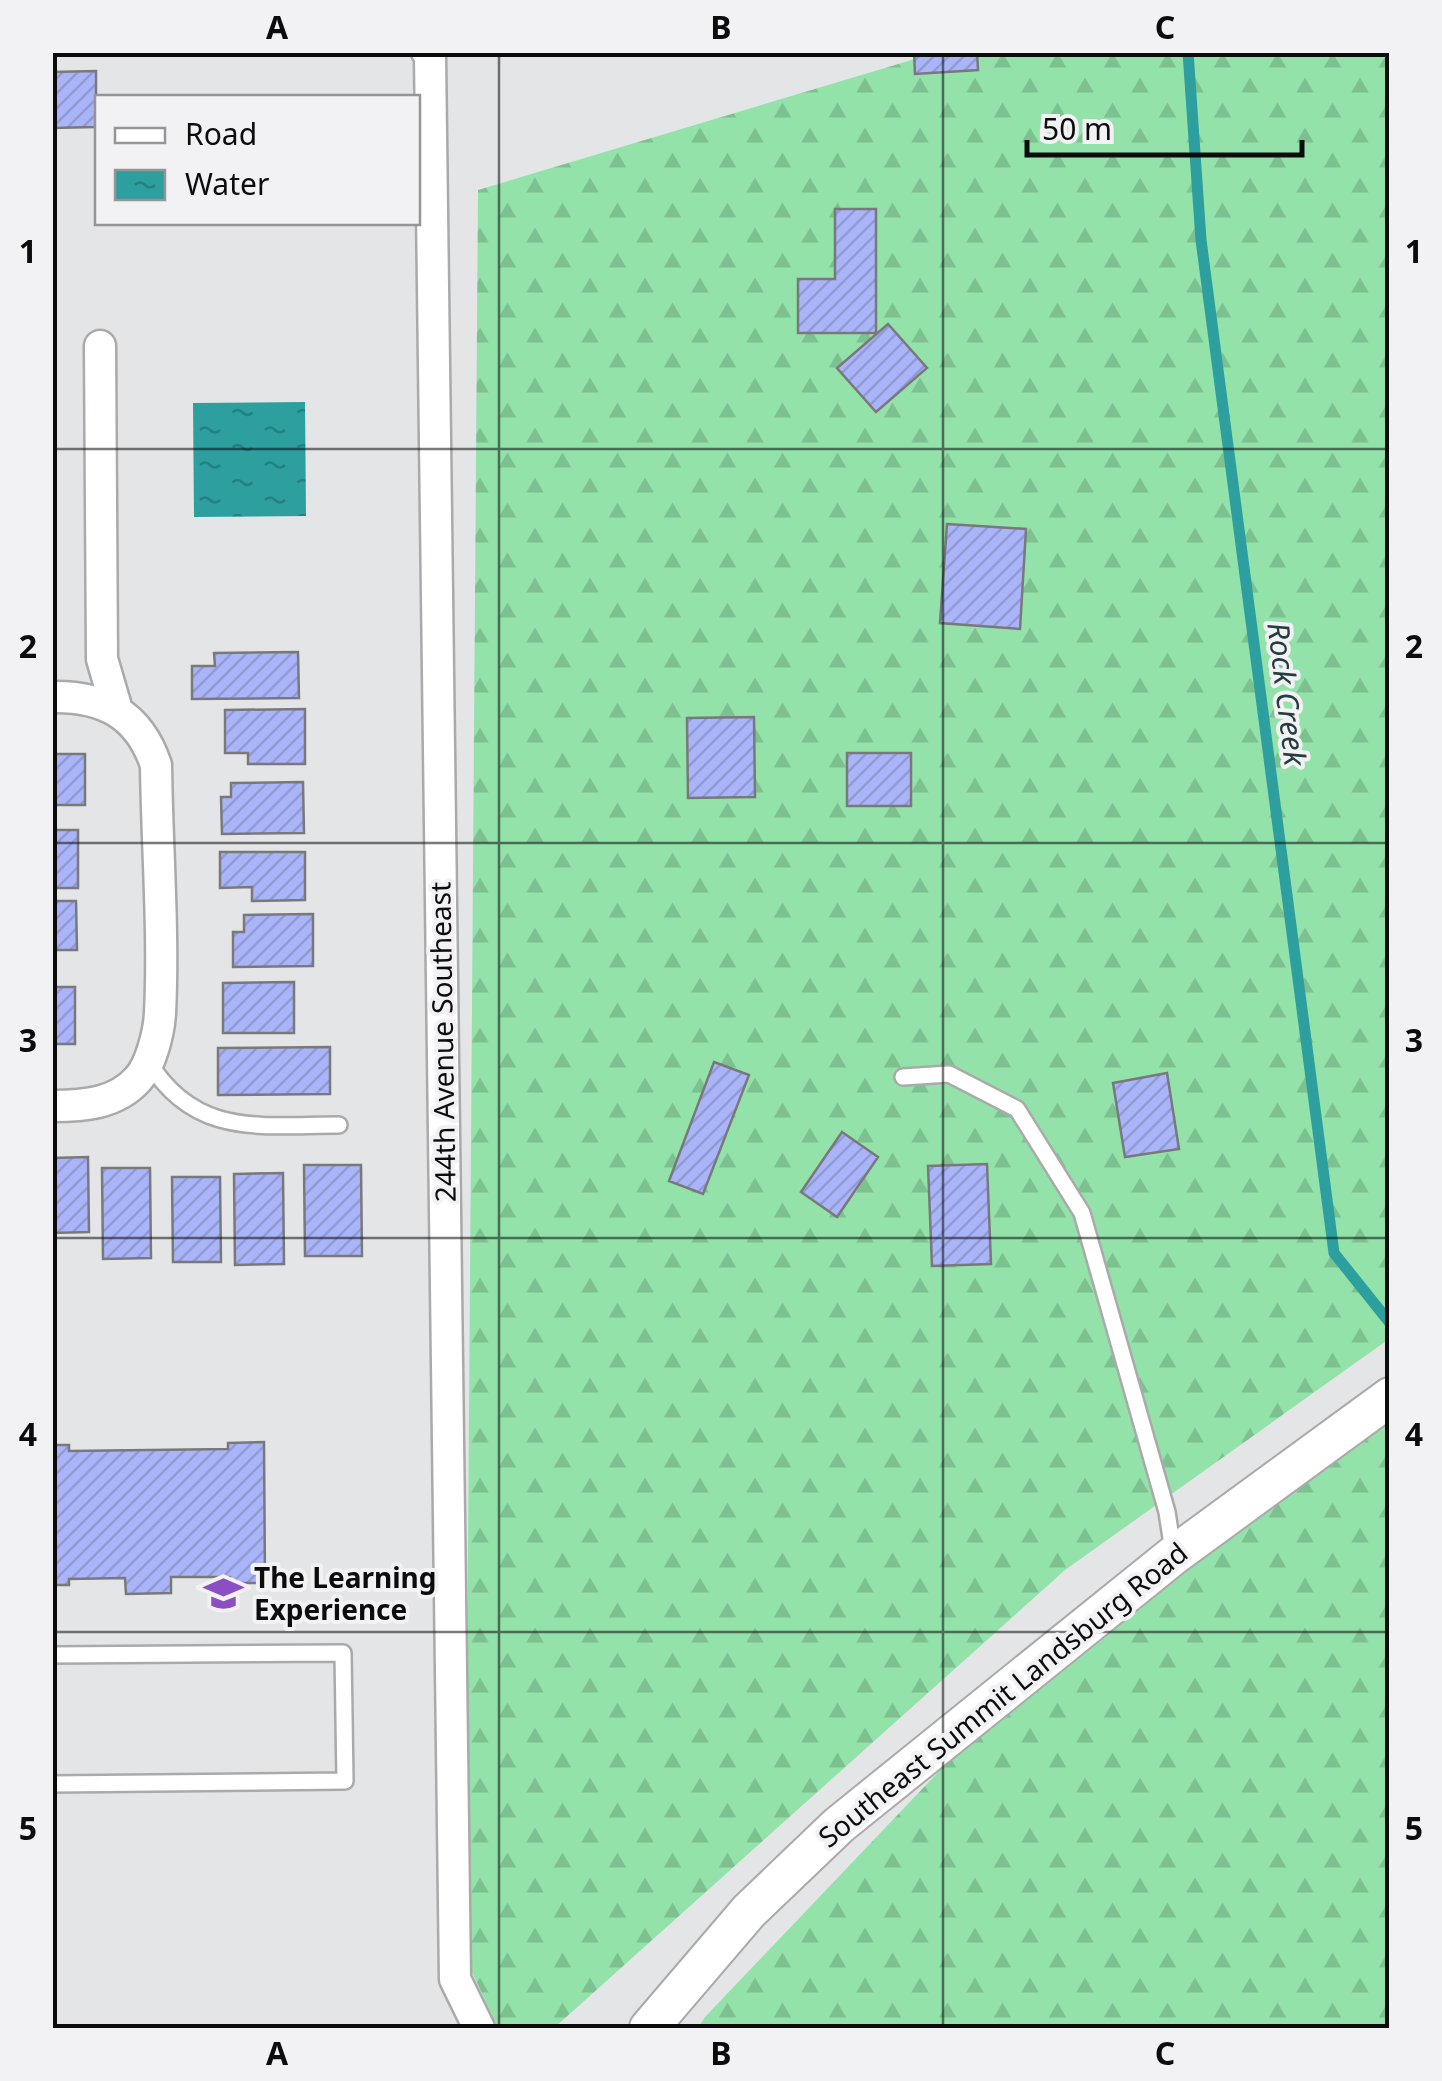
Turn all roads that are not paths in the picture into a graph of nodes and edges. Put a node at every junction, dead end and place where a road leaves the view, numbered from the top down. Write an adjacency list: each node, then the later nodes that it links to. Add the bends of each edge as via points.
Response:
1 (431, 54): 13 (street, 244th Avenue Southeast, via 456,1979)
2 (100, 346): 4 (street, via 102,659)
3 (52, 697): 4 (street, via 86,698)
4 (117, 710): 5 (street, via 146,738 156,766 160,1017)
5 (148, 1061): 7 (street, via 138,1079 112,1097 87,1106); 8 (lane, via 162,1084 194,1111 223,1123)
6 (903, 1077): 10 (lane, via 949,1074 1017,1109 1082,1214)
7 (52, 1106)
8 (339, 1126)
9 (1390, 1398): 10 (street, Southeast Summit Landsburg Road)
10 (1174, 1555): 14 (street, Southeast Summit Landsburg Road, via 839,1825 749,1911)
11 (52, 1655): 12 (lane, via 343,1653 345,1781)
12 (52, 1784)
13 (479, 2028)
14 (649, 2028)

